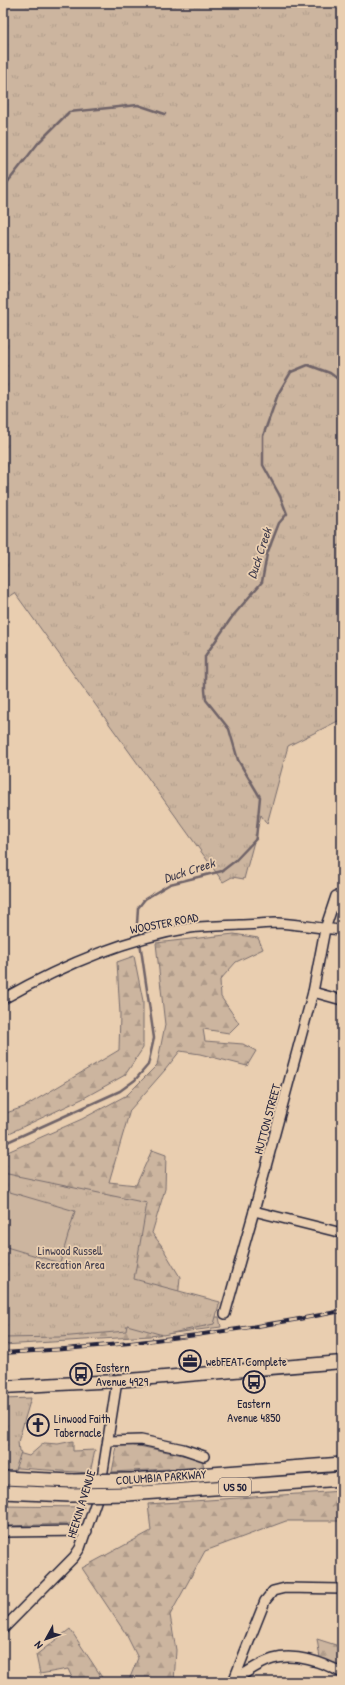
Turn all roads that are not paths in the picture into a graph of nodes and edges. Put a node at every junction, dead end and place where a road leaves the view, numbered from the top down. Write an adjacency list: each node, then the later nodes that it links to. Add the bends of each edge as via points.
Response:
1 (336, 896): 2 (street, HUTTON STREET)
2 (325, 929): 3 (street, WOOSTER ROAD); 4 (street, HUTTON STREET); 5 (street, WOOSTER ROAD, via 278,923 173,931 117,946 63,968)
3 (342, 930)
4 (313, 992): 6 (street); 7 (street, HUTTON STREET)
5 (3, 999)
6 (342, 1000)
7 (254, 1211): 8 (street); 9 (street, HUTTON STREET)
8 (342, 1233)
9 (225, 1314)
10 (342, 1362): 11 (main road)
11 (118, 1381): 12 (main road); 13 (street, HEEKIN AVENUE)
12 (3, 1387)
13 (109, 1441): 14 (street, via 140,1440); 19 (street, HEEKIN AVENUE, via 100,1490)
14 (204, 1456)
15 (342, 1464): 16 (highway, COLUMBIA PARKWAY / US 50, bridge, via 132,1480)
16 (3, 1478)
17 (342, 1479): 18 (highway, COLUMBIA PARKWAY / US 50, bridge, via 127,1494)
18 (3, 1492)
19 (87, 1531): 20 (street); 22 (street, HEEKIN AVENUE, via 74,1557)
20 (3, 1532)
21 (342, 1589): 24 (street, via 285,1588 273,1592 265,1601)
22 (3, 1629)
23 (342, 1673): 24 (street, via 321,1664 295,1657 284,1657 263,1662)
24 (234, 1681)

